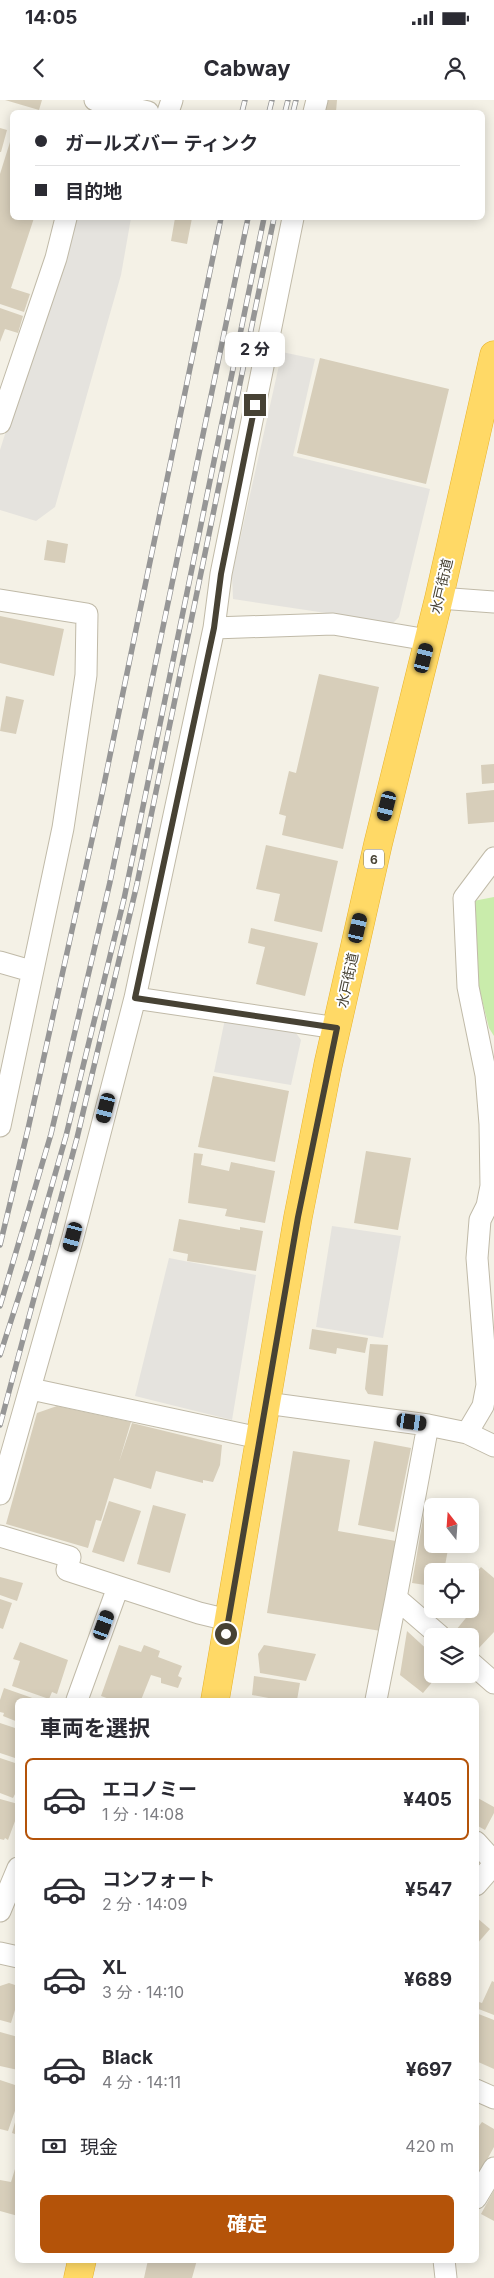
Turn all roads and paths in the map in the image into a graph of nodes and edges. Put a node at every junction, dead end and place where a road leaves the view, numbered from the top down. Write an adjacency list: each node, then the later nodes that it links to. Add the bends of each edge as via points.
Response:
1 (95, 100): 2 (street)
2 (139, 110)
3 (66, 220): 6 (street, via 56,258)
4 (293, 220): 11 (street, via 221,574)
5 (494, 355): 7 (highway, 水戸街道 / 6)
6 (0, 423)
7 (486, 425): 8 (highway, 水戸街道 / 6)
8 (439, 598): 10 (street); 12 (highway, 水戸街道 / 6)
9 (0, 600): 15 (street, via 87,614 86,675 80,721 63,828)
10 (494, 602)
11 (214, 628): 12 (street, via 333,624); 16 (street)
12 (428, 640): 17 (highway, 水戸街道 / 6)
13 (494, 858): 22 (street, via 464,898 468,987 486,1075 491,1186 480,1220 477,1258 487,1385 483,1406)
14 (0, 962): 15 (street)
15 (31, 971): 18 (street)
16 (135, 998): 17 (street); 19 (street)
17 (337, 1028): 20 (highway, 水戸街道 / 6, via 298,1217)
18 (0, 1126)
19 (31, 1388): 23 (street); 25 (street)
20 (266, 1403): 21 (street); 23 (highway, 水戸街道 / 6)
21 (428, 1425): 22 (street); 28 (street)
22 (467, 1433): 24 (street)
23 (260, 1438): 29 (highway, 水戸街道 / 6)
24 (494, 1446)
25 (0, 1494)
26 (0, 1536): 27 (street, via 70,1557 67,1570)
27 (118, 1587): 29 (street); 33 (street)
28 (396, 1598): 30 (street); 35 (street)
29 (228, 1620): 34 (highway, 水戸街道 / 6)
30 (431, 1628)
31 (479, 1670): 32 (street)
32 (494, 1683)
33 (78, 1698)
34 (215, 1698)
35 (376, 1698)
36 (479, 1846): 37 (street)
37 (494, 1863): 39 (street)
38 (15, 1875): 40 (street)
39 (479, 1881)
40 (0, 1911)
41 (0, 1953): 42 (street)
42 (15, 1956)
43 (479, 2091): 44 (street)
44 (494, 2098)
45 (494, 2168): 46 (street)
46 (479, 2193)
47 (81, 2263): 49 (highway)
48 (444, 2263): 50 (street)
49 (78, 2278)
50 (446, 2278)

